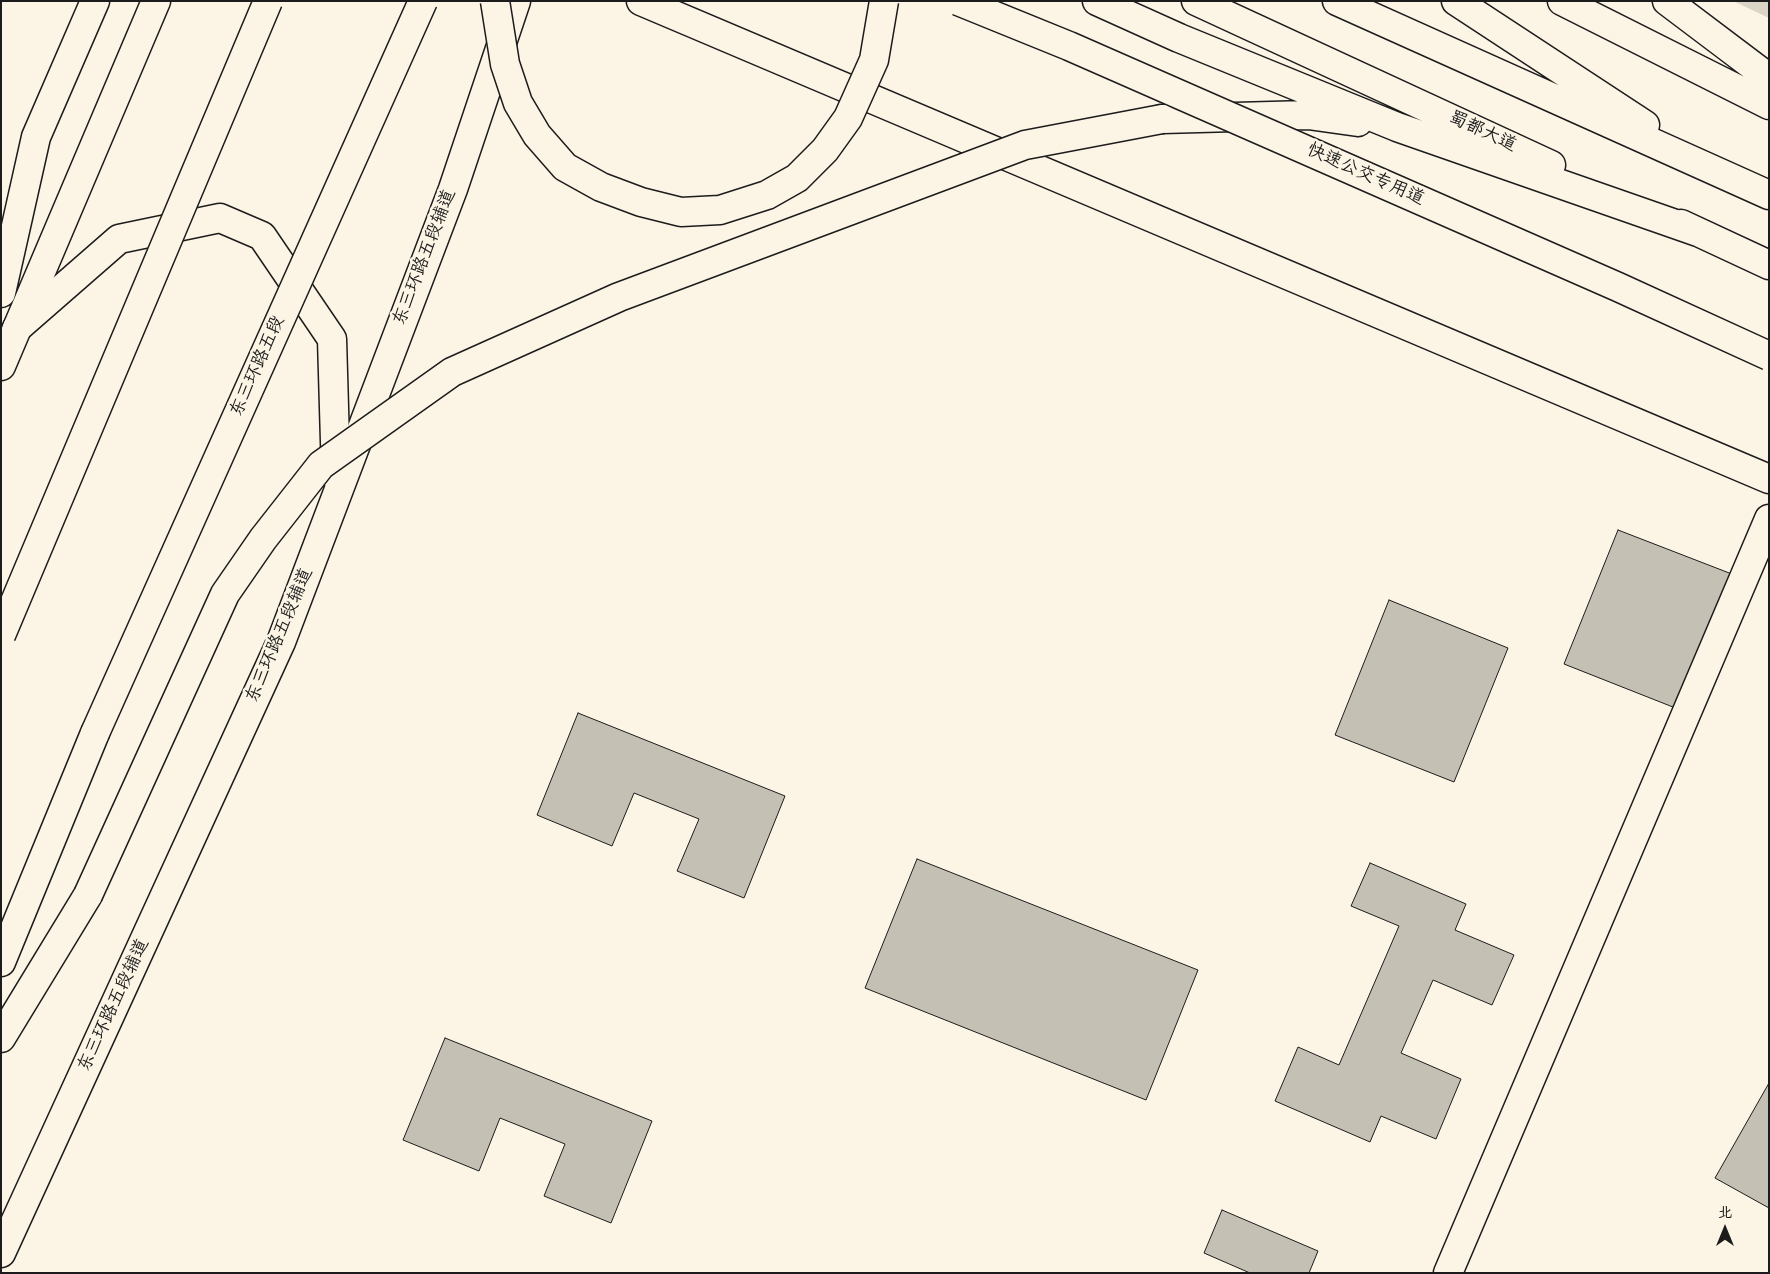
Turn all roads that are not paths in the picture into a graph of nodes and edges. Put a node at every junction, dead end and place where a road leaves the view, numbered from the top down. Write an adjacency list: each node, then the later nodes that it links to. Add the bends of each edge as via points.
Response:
1 (95, 1): 23 (main road, via 36,137)
2 (156, 1): 24 (main road)
3 (268, 1): 30 (main road, bridge)
4 (423, 1): 31 (main road, 东三环路五段, bridge, via 95,733)
5 (495, 1): 8 (main road, bridge, via 505,64 518,103 564,167 601,187 681,212 720,210 767,195 796,178 826,150 848,118 874,60)
6 (516, 1): 28 (main road, 东三环路五段辅道, via 453,189)
7 (641, 1): 27 (main road)
8 (884, 1)
9 (958, 1): 25 (main road, 快速公交专用道, bridge, via 1069,46)
10 (1097, 1): 18 (main road)
11 (1196, 1): 21 (main road, 蜀都大道)
12 (1337, 1): 19 (main road)
13 (1562, 1): 17 (main road)
14 (1667, 1): 16 (main road)
15 (1459, 4): 19 (main road)
16 (1769, 78)
17 (1769, 106)
18 (1397, 127): 21 (main road); 32 (main road, bridge, via 1308,115 1162,119 1025,145 618,298 452,372 321,465 225,594 88,896)
19 (1722, 174): 20 (main road)
20 (1769, 195)
21 (1698, 232): 22 (main road, 蜀都大道)
22 (1769, 265)
23 (1, 293)
24 (18, 328): 26 (main road); 28 (main road, via 119,239 220,218 262,236 332,339)
25 (1769, 356)
26 (1, 366)
27 (1769, 479)
28 (337, 495): 33 (main road, 东三环路五段辅道, via 281,642)
29 (1769, 519): 34 (main road)
30 (1, 635)
31 (1, 962)
32 (1, 1038)
33 (1, 1253)
34 (1448, 1273)

